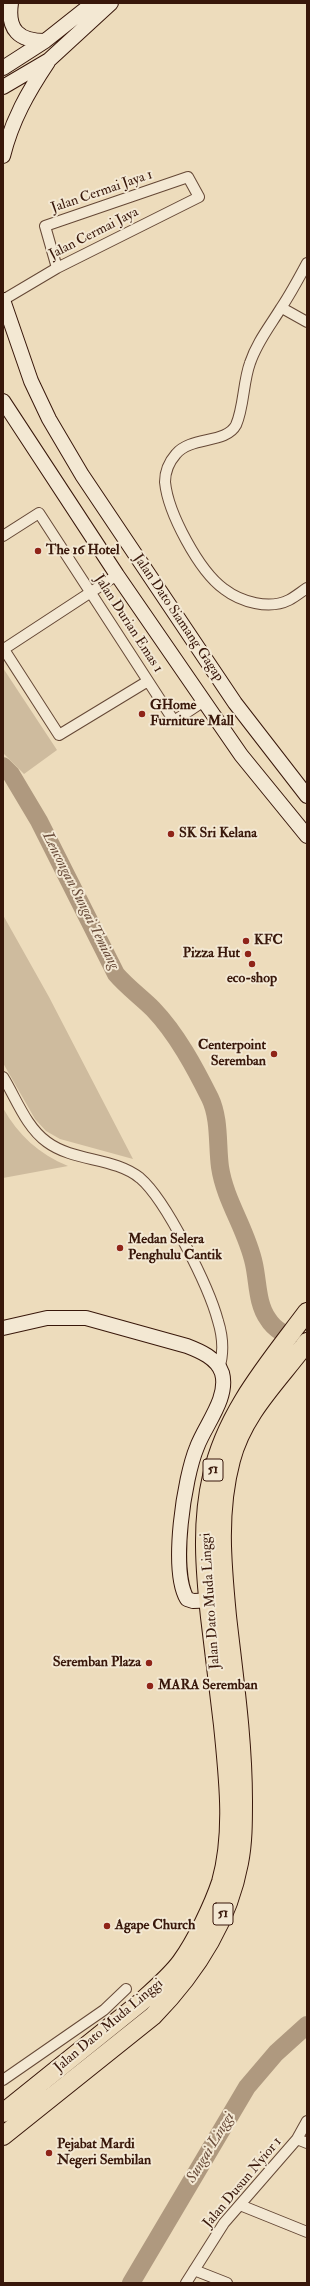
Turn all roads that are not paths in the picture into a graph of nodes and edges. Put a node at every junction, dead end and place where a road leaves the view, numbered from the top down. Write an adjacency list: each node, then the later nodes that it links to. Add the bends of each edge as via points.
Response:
1 (11, 3): 4 (main road, via 10,20 14,28 26,39)
2 (93, 3): 4 (main road)
3 (111, 3): 5 (main road)
4 (45, 41): 6 (main road)
5 (49, 60): 7 (main road); 8 (main road, via 15,118)
6 (3, 68)
7 (3, 87)
8 (3, 156)
9 (199, 197): 11 (street, Jalan Cermai Jaya); 11 (street, Jalan Cermai Jaya 1, via 188,177 45,226)
10 (307, 263): 13 (street)
11 (57, 268): 12 (street, Jalan Cermai Jaya)
12 (3, 300): 23 (main road, Jalan Dato Siamang Gagap, via 31,382 82,474 227,691)
13 (282, 308): 14 (street); 18 (street, via 262,336 250,362 236,425 228,434 188,444 176,454 167,468 165,481 168,497 183,532 213,581 229,593 250,602 270,605 288,601)
14 (307, 322)
15 (3, 401): 17 (main road, Jalan Dato Siamang Gagap)
16 (3, 536): 19 (street, Jalan Durian Emas 1, via 39,513)
17 (117, 575): 19 (street); 22 (main road, Jalan Dato Siamang Gagap)
18 (307, 588)
19 (90, 592): 20 (street); 21 (street, Jalan Durian Emas 1)
20 (3, 648): 21 (street, via 59,735)
21 (148, 681): 22 (street, Jalan Durian Emas 1, via 174,721)
22 (204, 701): 24 (main road, Jalan Dato Siamang Gagap, via 241,755)
23 (307, 796)
24 (307, 836)
25 (3, 1077): 30 (street, via 29,1123 47,1142 64,1151 117,1166 139,1177 154,1192 210,1297 222,1336 223,1354)
26 (303, 1318): 29 (highway, Jalan Dato Muda Linggi / 51)
27 (3, 1328): 30 (main road, via 47,1318 86,1318 187,1346 202,1352 213,1360)
28 (307, 1342): 29 (highway, Jalan Dato Muda Linggi / 51)
29 (282, 1362): 31 (highway, Jalan Dato Muda Linggi / 51, via 239,1407 217,1453 207,1505 205,1533)
30 (219, 1369): 31 (main road, via 223,1384 219,1401 190,1464 182,1505 181,1586 187,1599)
31 (217, 1600): 34 (highway, Jalan Dato Muda Linggi / 51, via 229,1830 220,1883 209,1910 181,1962 163,1982); 36 (highway, Jalan Dato Muda Linggi / 51, via 242,1749 243,1830 240,1862 222,1917 192,1971 175,1994 153,2016)
32 (126, 1989): 33 (street, via 104,2010)
33 (3, 2080)
34 (3, 2114)
35 (307, 2121): 37 (street, Jalan Dusun Nyior 1)
36 (3, 2136)
37 (302, 2141): 38 (street, Jalan Dusun Nyior 1)
38 (240, 2205): 39 (street); 40 (street, Jalan Dusun Nyior 1, via 224,2223)
39 (307, 2232)
40 (194, 2270): 41 (street, Jalan Dusun Nyior 1); 42 (street)
41 (186, 2283)
42 (227, 2283)

